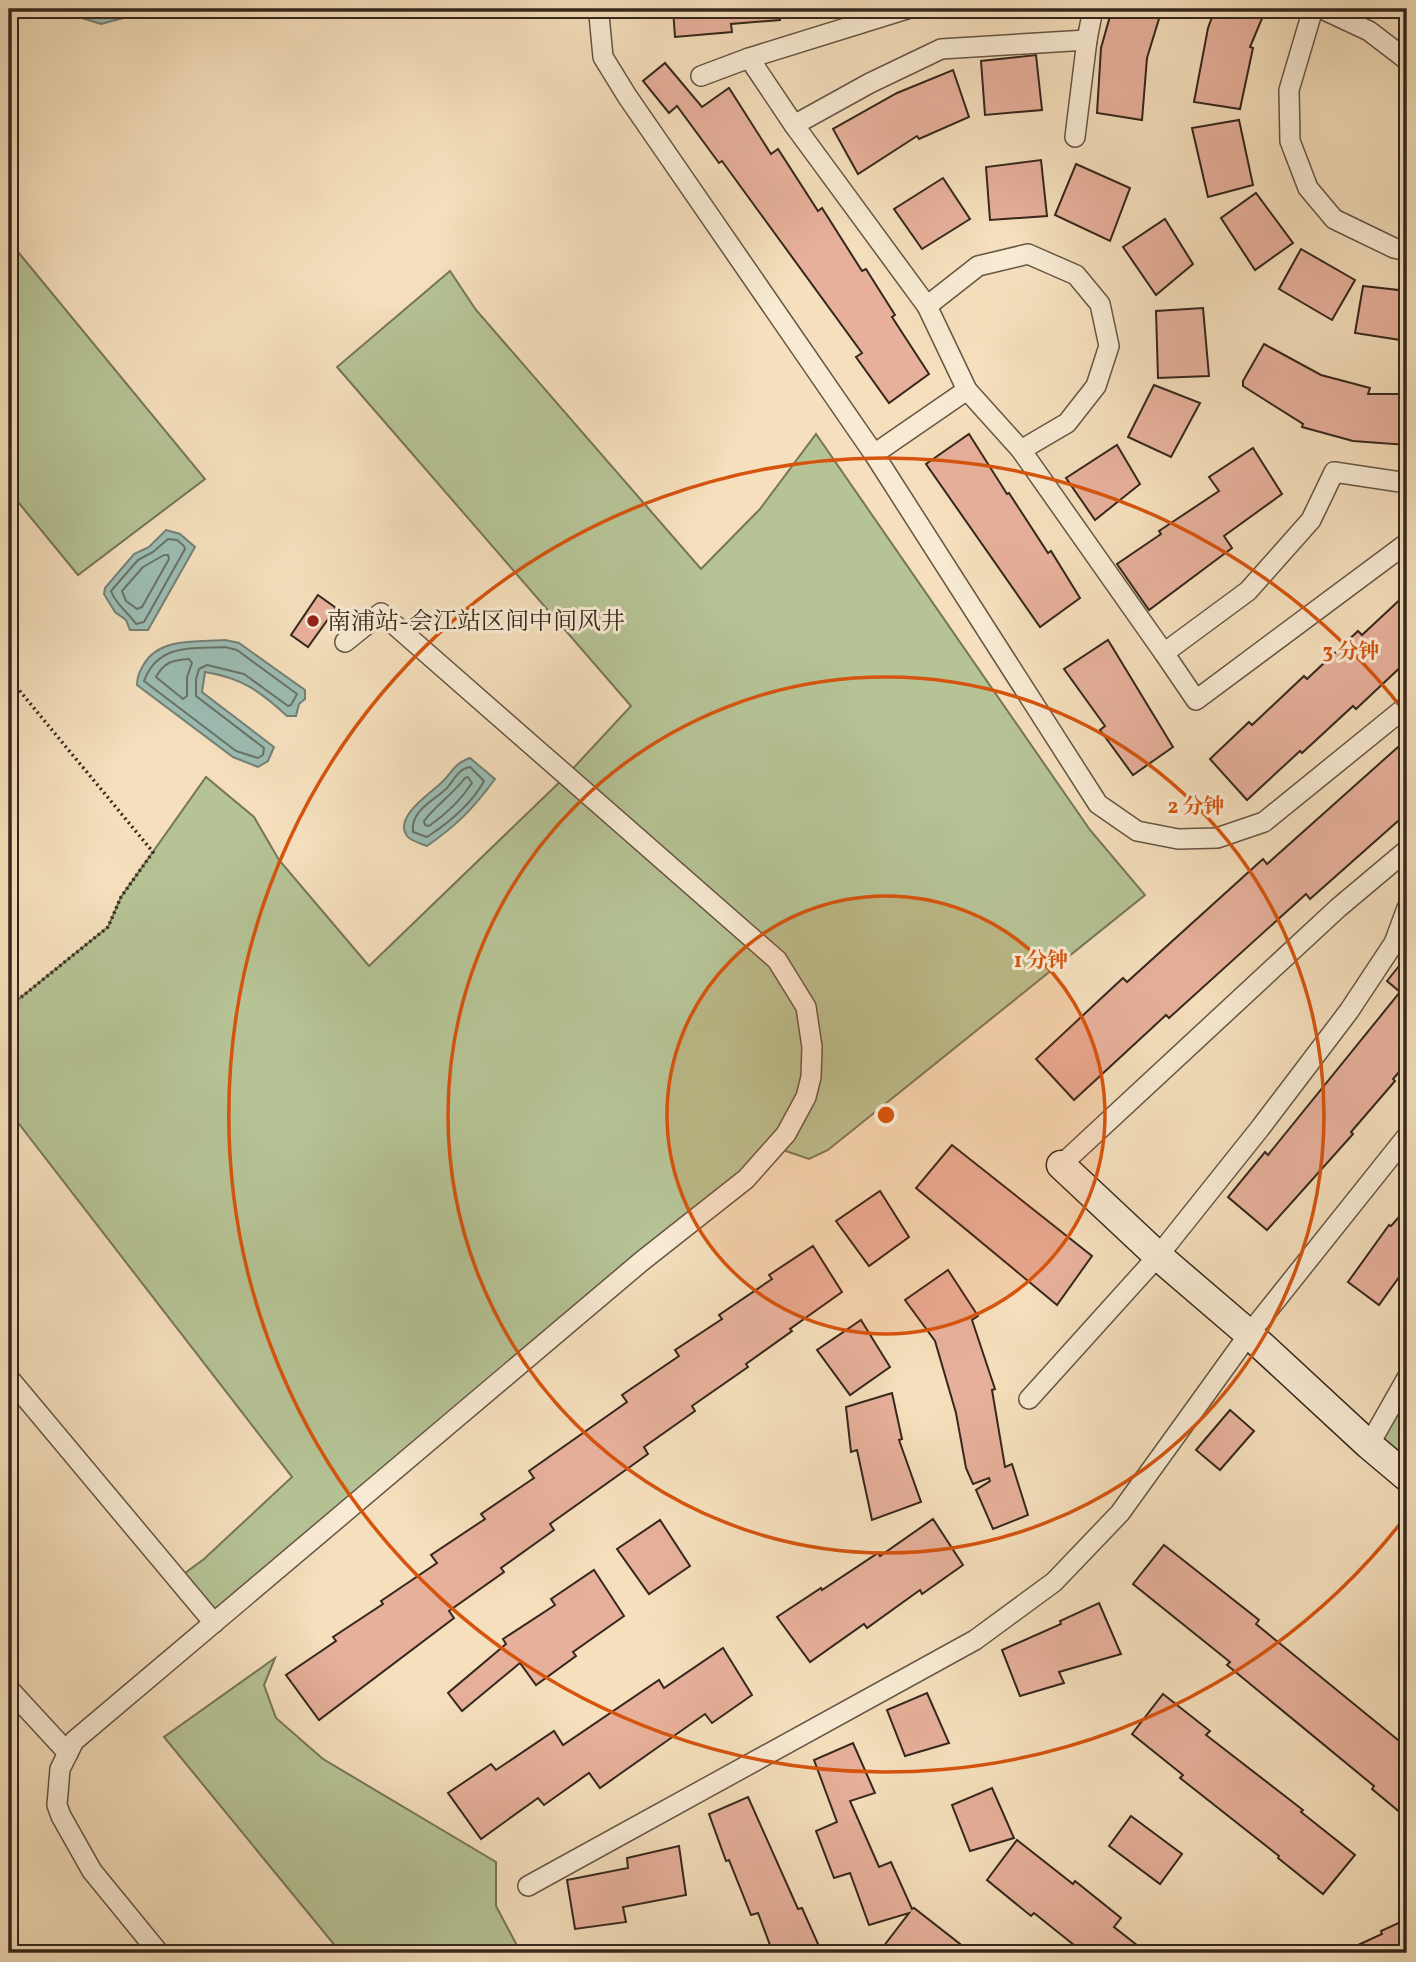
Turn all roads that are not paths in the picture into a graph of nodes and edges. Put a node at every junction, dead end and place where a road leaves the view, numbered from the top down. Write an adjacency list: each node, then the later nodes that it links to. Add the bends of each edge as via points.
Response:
1 (601, 9): 16 (street, via 603,57)
2 (907, 9): 7 (street)
3 (1093, 9): 6 (street)
4 (1313, 9): 12 (street, via 1289,90 1290,141 1308,188 1334,219)
5 (1322, 9): 8 (street, via 1369,31)
6 (1087, 40): 10 (street, via 941,49); 11 (street)
7 (749, 58): 9 (street); 10 (street)
8 (1407, 60)
9 (701, 76)
10 (794, 125): 13 (street)
11 (1075, 137)
12 (1407, 251)
13 (927, 306): 14 (street); 15 (street, via 978,266 1028,254 1076,275 1100,304 1109,346 1096,386 1067,423)
14 (967, 390): 15 (street); 16 (street)
15 (1021, 450): 20 (street)
16 (874, 454): 21 (street, via 1098,804 1137,831 1178,839 1217,838 1264,822)
17 (1407, 482): 20 (street, via 1335,472 1311,520 1248,591)
18 (1407, 543): 20 (street, via 1196,700)
19 (345, 642): 33 (street, via 381,613 777,960 806,1007 811,1077 786,1134 746,1179 631,1269)
20 (1164, 653)
21 (1407, 706)
22 (1407, 850): 25 (street, via 1338,908)
23 (1407, 908): 26 (street, via 1394,943 1349,1011)
24 (1407, 1136): 27 (street)
25 (1061, 1165): 26 (street)
26 (1158, 1256): 27 (street); 30 (street)
27 (1249, 1334): 31 (street); 36 (street, via 1120,1513 1054,1582 975,1640)
28 (9, 1378): 33 (street)
29 (1407, 1378): 31 (street)
30 (1029, 1399)
31 (1369, 1446): 32 (street)
32 (1407, 1477)
33 (214, 1623): 35 (street, via 74,1741)
34 (9, 1689): 35 (street)
35 (68, 1752): 37 (street, via 60,1769 57,1805 64,1823 92,1871)
36 (528, 1886)
37 (159, 1953)

